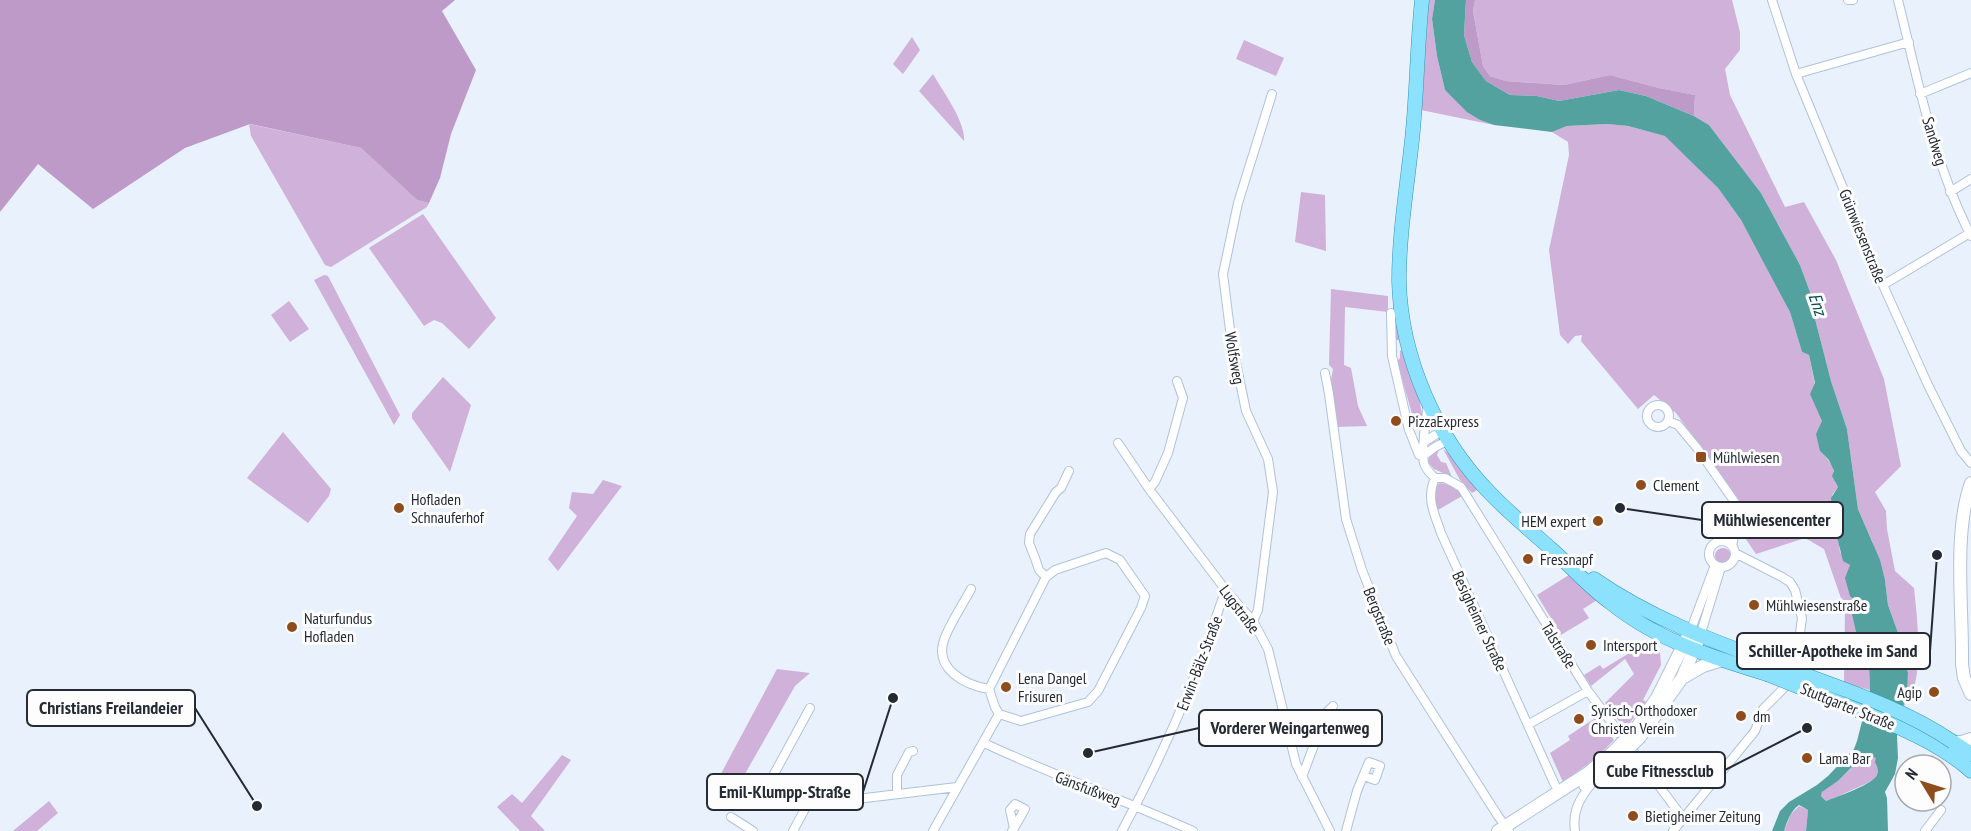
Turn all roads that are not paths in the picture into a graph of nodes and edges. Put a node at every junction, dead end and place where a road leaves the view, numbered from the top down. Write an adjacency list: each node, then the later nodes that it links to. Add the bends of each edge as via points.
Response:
1 (1422, 0): 18 (main road, via 1400,283 1408,342)
2 (1772, 0): 8 (street, Grünwiesenstraße)
3 (1848, 0): 4 (street)
4 (1853, 0)
5 (1898, 0): 6 (street, Sandweg)
6 (1908, 42): 8 (street); 10 (street, Sandweg)
7 (1971, 73): 10 (street)
8 (1796, 74): 14 (street, Grünwiesenstraße)
9 (1272, 94): 39 (street, Wolfsweg, via 1238,203 1223,274 1235,366 1246,411 1268,459 1273,492 1258,610)
10 (1920, 94): 12 (street, Sandweg)
11 (1971, 179): 12 (street)
12 (1950, 192): 13 (street, Sandweg)
13 (1970, 235): 14 (street)
14 (1882, 285): 25 (street, Grünwiesenstraße, via 1928,385)
15 (1391, 313): 21 (street, via 1392,356)
16 (1324, 373): 72 (street, Bergstraße, via 1346,519 1362,570 1392,645)
17 (1177, 381): 29 (street, via 1183,398 1168,453)
18 (1428, 404): 20 (main road); 22 (street)
19 (1668, 421): 30 (street, via 1678,425 1725,486 1734,501)
20 (1446, 435): 22 (street); 24 (street); 33 (main road, via 1490,494)
21 (1411, 438): 22 (street); 24 (street, via 1416,452)
22 (1425, 438): 24 (street)
23 (1118, 443): 29 (street, Lugstraße)
24 (1423, 456): 27 (street, via 1425,466)
25 (1971, 464)
26 (1069, 471): 35 (street, via 1030,534 1029,543 1039,570)
27 (1435, 478): 49 (street, Talstraße, via 1461,487); 54 (street, Besigheimer Straße, via 1430,501 1441,533)
28 (1971, 483): 50 (main road, via 1964,512 1961,570 1962,664)
29 (1149, 489): 37 (street, Lugstraße)
30 (1735, 518): 31 (street); 32 (street)
31 (1722, 542): 32 (street); 34 (street, via 1710,552 1710,559)
32 (1734, 553): 34 (street, via 1728,566); 70 (street, via 1790,582 1801,608 1802,631 1792,672 1783,689 1763,709 1755,731)
33 (1560, 557): 40 (main road, Stuttgarter Straße, via 1614,593); 43 (main road, Stuttgarter Straße, via 1626,615)
34 (1718, 566): 38 (street)
35 (1046, 577): 48 (street); 53 (street, via 1054,570 1113,555 1145,596 1098,691 1088,702 1021,722)
36 (971, 589): 48 (street, via 942,649 951,674 975,687)
37 (1228, 593): 39 (street, Lugstraße); 67 (street, Erwin-Bälz-Straße, via 1222,600 1183,707)
38 (1702, 614): 40 (street, via 1685,623); 41 (street); 42 (street, via 1710,633)
39 (1253, 621): 62 (street, Lugstraße, via 1268,649)
40 (1672, 624): 41 (main road, Stuttgarter Straße)
41 (1695, 634): 42 (main road, Stuttgarter Straße); 43 (main road)
42 (1721, 644): 46 (main road, Stuttgarter Straße)
43 (1689, 648): 44 (main road, Stuttgarter Straße); 45 (main road); 47 (main road)
44 (1722, 660): 46 (main road, Stuttgarter Straße); 47 (main road)
45 (1672, 666): 47 (main road, via 1681,671); 55 (main road)
46 (1769, 668): 58 (main road, Stuttgarter Straße, bridge, via 1882,705 1930,728)
47 (1683, 678): 55 (main road)
48 (989, 689): 53 (street)
49 (1588, 691): 54 (street); 70 (street, Talstraße)
50 (1971, 694)
51 (1333, 706): 62 (street, via 1326,713)
52 (810, 708): 66 (street, via 773,781)
53 (999, 714): 56 (street)
54 (1529, 724): 64 (street, Besigheimer Straße)
55 (1637, 734): 59 (main road, bridge)
56 (984, 743): 63 (street); 67 (street, Gänsfußweg)
57 (913, 751): 65 (street, via 897,776)
58 (1965, 753)
59 (1614, 756): 61 (main road); 64 (main road)
60 (1364, 776): 79 (street)
61 (1598, 776): 64 (main road); 71 (street, via 1582,795 1575,811)
62 (1302, 777): 78 (street, Lugstraße)
63 (957, 787): 65 (street); 75 (street)
64 (1564, 789): 72 (main road, via 1547,804)
65 (897, 793): 66 (street)
66 (807, 805): 74 (street)
67 (1136, 806): 76 (street, Erwin-Bälz-Straße); 77 (street, Gänsfußweg)
68 (1939, 813): 81 (street)
69 (731, 818): 73 (street)
70 (1683, 818): 80 (street)
71 (1574, 828)
72 (1504, 829)
73 (753, 831)
74 (792, 831)
75 (933, 831)
76 (1122, 831)
77 (1193, 831)
78 (1330, 831)
79 (1346, 831)
80 (1673, 831)
81 (1925, 831)

